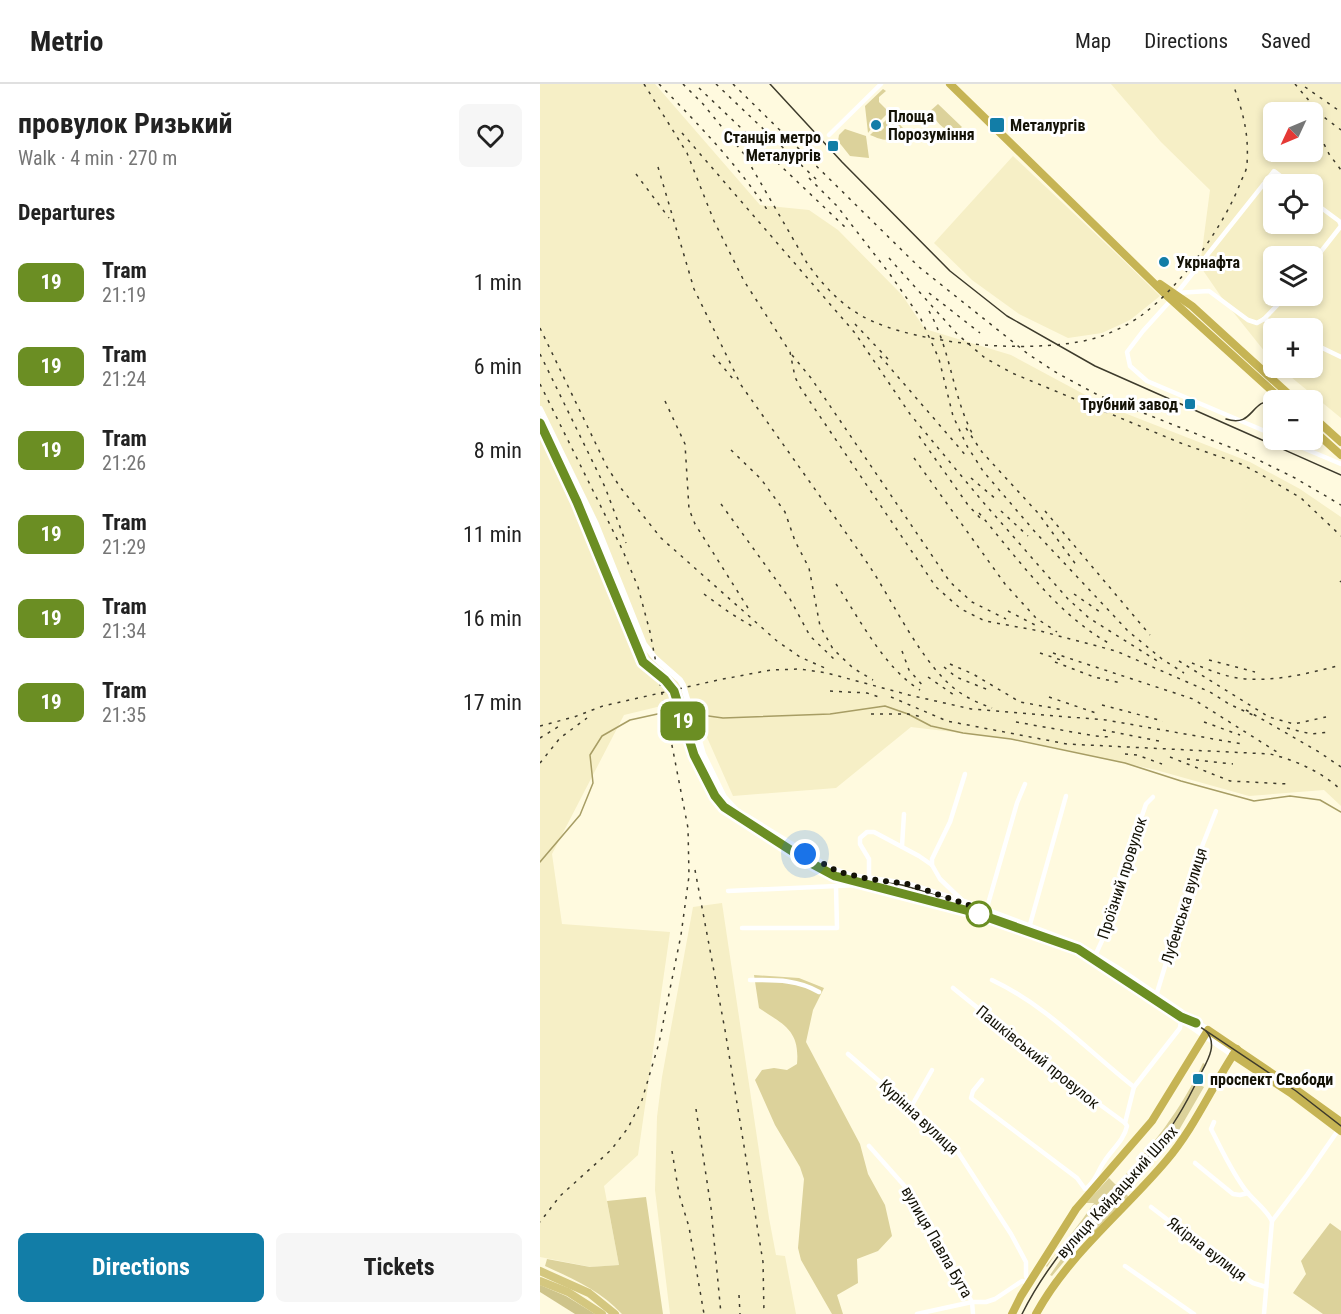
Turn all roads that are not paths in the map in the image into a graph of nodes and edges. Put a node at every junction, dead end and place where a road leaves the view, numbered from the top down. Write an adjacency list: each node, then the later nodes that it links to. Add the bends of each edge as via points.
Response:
1 (881, 84): 3 (street)
2 (950, 84): 8 (highway, via 1150,278)
3 (829, 135)
4 (1263, 185): 8 (street)
5 (1323, 209): 6 (street)
6 (1341, 226): 7 (street)
7 (1323, 249)
8 (1174, 296): 11 (street, via 1209,291 1248,320 1257,323); 14 (highway); 15 (highway); 18 (street, via 1127,352 1130,366 1147,381)
9 (1276, 306): 10 (street)
10 (1265, 318)
11 (1263, 320)
12 (1323, 348): 13 (street)
13 (1341, 357)
14 (1272, 390)
15 (1283, 390)
16 (540, 409): 28 (street, via 596,524 644,644 685,689 702,754)
17 (1323, 426): 20 (highway)
18 (1263, 430)
19 (1323, 438): 22 (highway)
20 (1341, 442)
21 (1308, 450): 23 (street)
22 (1341, 454)
23 (1341, 464)
24 (965, 774): 32 (street)
25 (1025, 784): 38 (street)
26 (1066, 796): 41 (street)
27 (1153, 797): 42 (street, Проїзний провулок, via 1142,814 1107,930)
28 (728, 803): 33 (street, via 821,864); 34 (street, via 755,829 799,858 833,877)
29 (1216, 811): 47 (street, Лубенська вулиця)
30 (904, 814): 31 (street)
31 (902, 846): 32 (street); 33 (street, via 874,832 860,838 871,867)
32 (932, 865): 37 (street, via 940,879)
33 (869, 879): 37 (street, via 908,884)
34 (858, 885): 35 (street); 39 (street)
35 (836, 887): 36 (street); 40 (street, via 837,928)
36 (728, 891)
37 (965, 902): 38 (street)
38 (986, 911): 39 (street); 41 (street)
39 (981, 919): 41 (street)
40 (742, 928)
41 (1028, 930): 42 (street, via 1079,945)
42 (1094, 958): 47 (street)
43 (750, 980): 46 (street, via 795,982)
44 (992, 980): 54 (street, via 1018,993 1060,1024)
45 (953, 988): 57 (street, Пашківський провулок)
46 (819, 992)
47 (1155, 998): 48 (street); 49 (street)
48 (1181, 1020): 49 (street); 54 (street, via 1180,1028)
49 (1207, 1033): 50 (highway); 67 (highway, вулиця Кайдацький Шлях, via 1152,1121 1076,1209)
50 (1235, 1052): 58 (highway); 71 (highway, вулиця Кайдацький Шлях, via 1177,1148 1056,1280)
51 (848, 1054): 55 (street, Курінна вулиця)
52 (932, 1070): 55 (street)
53 (982, 1080): 57 (street, via 971,1098 1077,1178 1085,1190 1126,1132)
54 (1134, 1087): 57 (street)
55 (911, 1107): 67 (street, Курінна вулиця, via 954,1146 967,1165 1026,1262)
56 (1214, 1122): 61 (street, via 1212,1132)
57 (1125, 1124)
58 (1340, 1127): 63 (street)
59 (869, 1146): 70 (street, вулиця Павла Бута, via 909,1191)
60 (1195, 1163): 61 (street, via 1233,1194)
61 (1248, 1193): 63 (street)
62 (1151, 1207): 68 (street, Якірна вулиця, via 1233,1270)
63 (1272, 1221): 68 (street)
64 (1125, 1266): 77 (street)
65 (540, 1270): 69 (main road)
66 (540, 1281): 69 (main road)
67 (1029, 1283): 70 (street, via 1022,1281 995,1299); 76 (highway, вулиця Кайдацький Шлях)
68 (1266, 1287): 78 (street)
69 (570, 1288): 72 (main road); 73 (main road, via 599,1300)
70 (972, 1302): 74 (street); 75 (street, вулиця Павла Бута)
71 (1038, 1313)
72 (602, 1314)
73 (615, 1314)
74 (917, 1314)
75 (973, 1314)
76 (1012, 1314)
77 (1194, 1314)
78 (1265, 1314)

